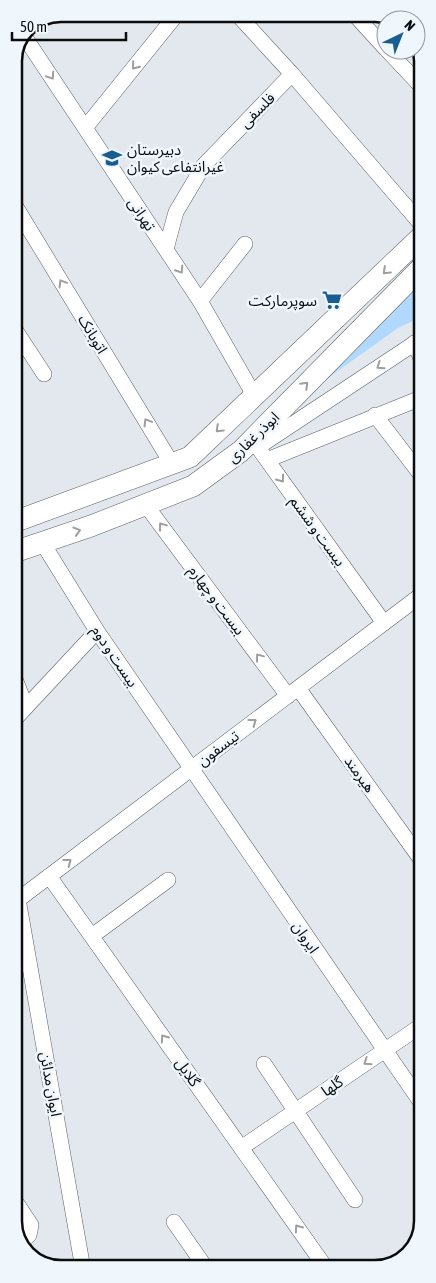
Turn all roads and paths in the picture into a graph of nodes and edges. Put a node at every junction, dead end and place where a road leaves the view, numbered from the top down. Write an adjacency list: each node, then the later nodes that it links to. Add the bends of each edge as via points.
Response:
1 (170, 22): 9 (street, one-way to 9)
2 (245, 23): 7 (street)
3 (362, 23): 4 (street)
4 (376, 37)
5 (28, 42): 9 (street, تهرانی, one-way to 9)
6 (397, 60): 8 (street)
7 (292, 74): 10 (street); 14 (street, فلسفی, via 204,165 176,212)
8 (413, 77)
9 (85, 128): 14 (street, تهرانی)
10 (413, 215)
11 (22, 217): 26 (street, اتوبانک, one-way to 11)
12 (245, 244): 16 (street)
13 (413, 245): 20 (main road, ابوذر غفاری, one-way to 20)
14 (166, 249): 16 (street, تهرانی, one-way to 16)
15 (413, 276): 23 (main road, ابوذر غفاری, one-way to 15)
16 (200, 300): 20 (street, تهرانی)
17 (22, 340): 19 (street)
18 (413, 344): 24 (street, one-way to 24)
19 (44, 374)
20 (254, 396): 23 (main road); 26 (main road, ابوذر غفاری, one-way to 26, via 190,457)
21 (413, 401): 22 (street)
22 (375, 415): 25 (street); 27 (street)
23 (270, 420): 24 (main road, ابوذر غفاری)
24 (255, 443): 25 (street, بیست و ششم); 28 (main road, ابوذر غفاری, via 193,486)
25 (267, 460): 33 (street, بیست و ششم, one-way to 33)
26 (172, 464): 29 (main road, ابوذر غفاری)
27 (413, 465)
28 (146, 504): 30 (main road, ابوذر غفاری, one-way to 28); 35 (street, بیست و چهارم, one-way to 28)
29 (22, 519)
30 (42, 542): 31 (main road, ابوذر غفاری); 34 (street, بیست و دوم)
31 (22, 549)
32 (413, 603): 33 (street, تیسفون)
33 (384, 623): 35 (street, تیسفون)
34 (97, 631): 37 (street); 39 (street, بیست و دوم)
35 (293, 692): 39 (street, تیسفون, one-way to 35); 40 (street, هیرمند)
36 (22, 697): 37 (street)
37 (26, 707): 38 (street)
38 (22, 711)
39 (192, 768): 41 (street, تیسفون, one-way to 39); 47 (street, ایروان)
40 (413, 849)
41 (49, 876): 43 (street, تیسفون); 45 (street, گلایل)
42 (168, 880): 45 (street)
43 (22, 896)
44 (22, 928): 56 (street, ایوان مدائن)
45 (92, 936): 51 (street, گلایل, one-way to 45)
46 (413, 1031): 47 (street, گلها)
47 (384, 1050): 49 (street, ایروان); 50 (street, گلها, one-way to 50)
48 (264, 1064): 50 (street)
49 (413, 1091)
50 (294, 1112): 51 (street, گلها); 52 (street)
51 (242, 1148): 58 (street, گلایل, one-way to 51)
52 (354, 1200)
53 (22, 1211): 55 (street, via 31,1225)
54 (174, 1222): 57 (street)
55 (26, 1238)
56 (81, 1260)
57 (200, 1260)
58 (320, 1260)

